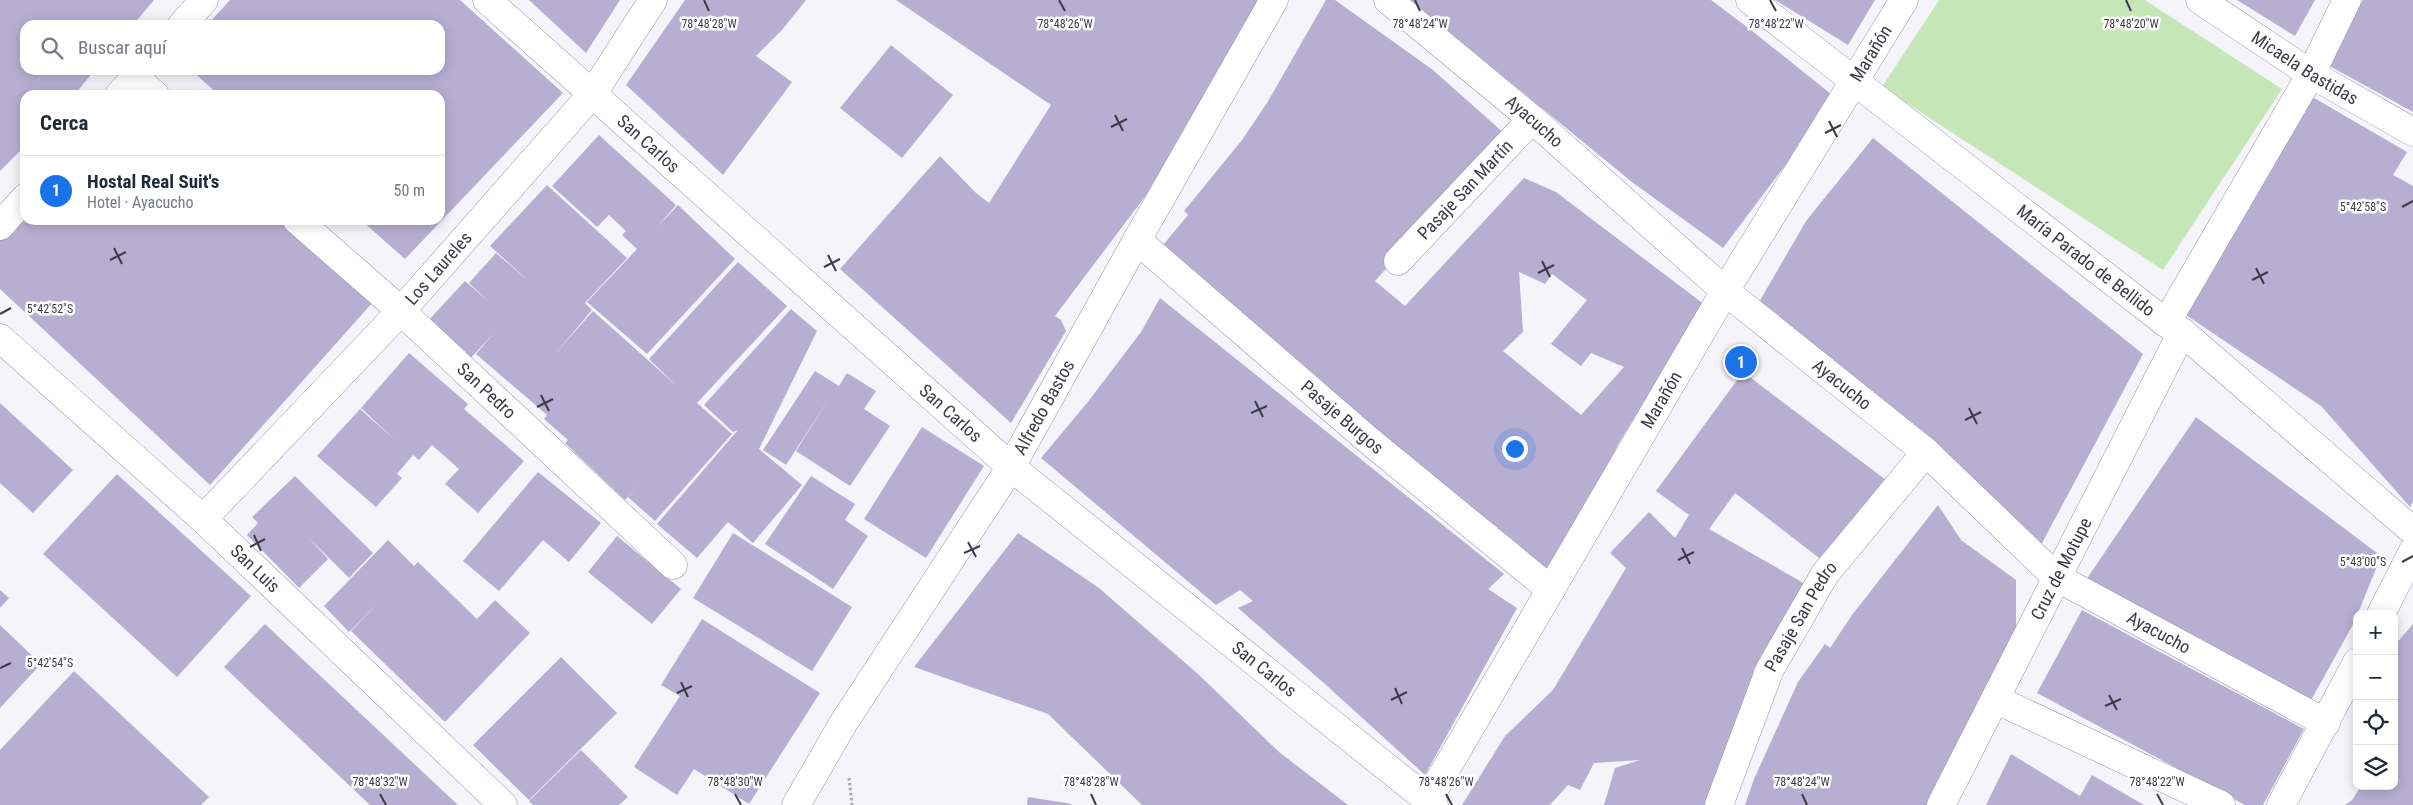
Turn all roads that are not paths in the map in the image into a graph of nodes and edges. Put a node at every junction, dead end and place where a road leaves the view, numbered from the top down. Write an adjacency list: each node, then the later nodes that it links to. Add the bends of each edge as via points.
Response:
1 (204, 0): 10 (street)
2 (487, 0): 13 (street, San Carlos)
3 (653, 0): 13 (street, Los Laureles)
4 (1274, 0): 19 (street, Alfredo Bastos)
5 (1388, 0): 14 (street, Ayacucho)
6 (1750, 0): 12 (street, María Parado de Bellido)
7 (1904, 0): 12 (street, Marañón)
8 (2200, 0): 11 (street, Micaela Bastidas)
9 (2347, 0): 11 (street, Cruz de Motupe)
10 (186, 20)
11 (2310, 74): 15 (street, Micaela Bastidas); 23 (street, Cruz de Motupe)
12 (1855, 83): 21 (street, Marañón); 23 (street, María Parado de Bellido)
13 (593, 93): 22 (street, Los Laureles); 26 (street, San Carlos)
14 (1532, 119): 20 (street, Pasaje San Martín); 21 (street, Ayacucho)
15 (2413, 132)
16 (20, 204): 18 (street)
17 (303, 225): 22 (street, San Pedro)
18 (0, 226)
19 (1137, 240): 26 (street, Alfredo Bastos); 32 (street, Pasaje Burgos, via 1367,439)
20 (1398, 261)
21 (1725, 291): 25 (street, Ayacucho); 32 (street, Marañón)
22 (401, 311): 27 (street, Los Laureles); 30 (street, San Pedro)
23 (2174, 328): 28 (street, María Parado de Bellido); 31 (street, Cruz de Motupe)
24 (0, 338): 27 (street, San Luis)
25 (1926, 452): 31 (street, Ayacucho); 40 (street, Pasaje San Pedro, via 1825,574 1770,669)
26 (1011, 467): 37 (street, San Carlos); 39 (street, Alfredo Bastos, via 844,722)
27 (203, 519): 38 (street, San Luis)
28 (2413, 530)
29 (2413, 551): 33 (street)
30 (673, 565)
31 (2056, 577): 35 (street, Cruz de Motupe); 36 (street, Ayacucho)
32 (1551, 590): 37 (street, Marañón)
33 (2383, 610)
34 (2353, 670): 36 (street)
35 (1995, 699): 41 (street, Cruz de Motupe); 42 (street)
36 (2326, 723): 43 (street)
37 (1429, 803)
38 (503, 805)
39 (796, 805)
40 (1719, 805)
41 (1941, 805)
42 (2222, 805)
43 (2281, 805)

